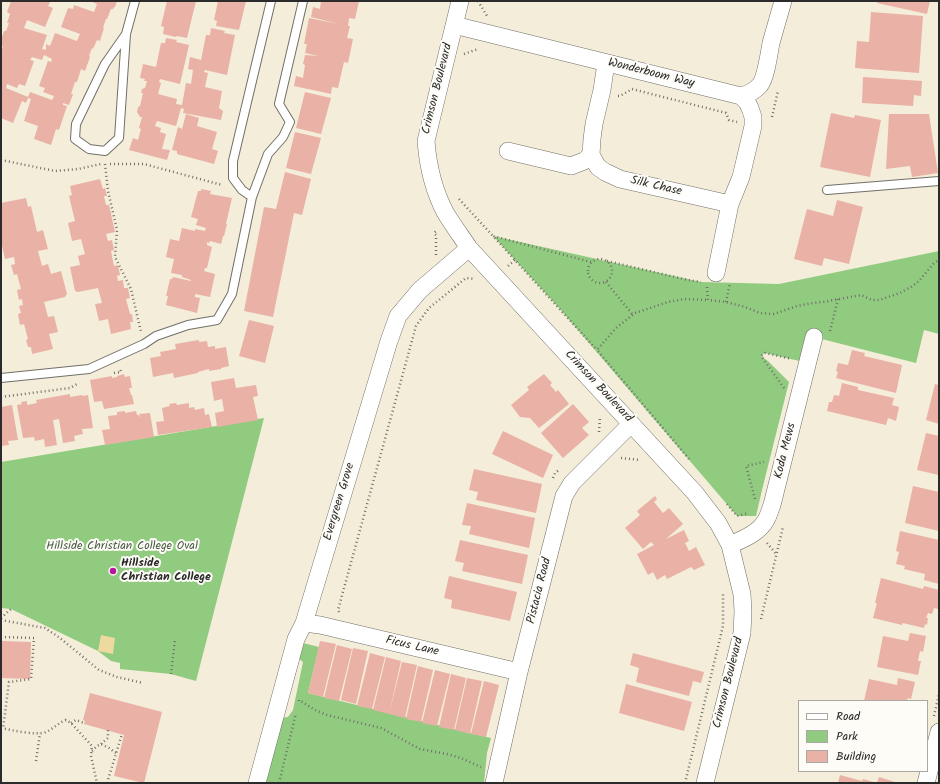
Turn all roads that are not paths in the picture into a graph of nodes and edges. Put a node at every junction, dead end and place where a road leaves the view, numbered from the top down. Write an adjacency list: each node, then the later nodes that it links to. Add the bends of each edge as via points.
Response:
1 (135, 1): 7 (lane)
2 (271, 1): 14 (lane, via 233,161 233,178 242,190)
3 (303, 1): 14 (lane, via 279,104 290,122 283,137 268,154)
4 (460, 1): 6 (street, Crimson Boulevard)
5 (783, 1): 9 (street, via 760,84 755,90)
6 (454, 25): 8 (street, Wonderboom Way); 16 (street, Crimson Boulevard, via 426,141 432,181 445,211)
7 (126, 34): 7 (lane, via 105,64 76,124 76,139 89,149 105,151 119,138)
8 (606, 63): 9 (street, Wonderboom Way); 11 (street)
9 (741, 96): 15 (street, via 750,108 753,126 742,177)
10 (508, 151): 11 (street, via 571,166)
11 (591, 154): 15 (street, Silk Chase, via 598,167 620,178)
12 (939, 181): 13 (lane)
13 (827, 190)
14 (252, 197): 19 (lane, via 232,294 217,320 188,325 156,336 89,369)
15 (730, 204): 17 (street)
16 (469, 248): 20 (street, Crimson Boulevard); 22 (street, Evergreen Grove, via 420,290 398,316)
17 (716, 273)
18 (821, 337): 21 (street, Koda Mews, via 808,363 779,482 766,521 756,531)
19 (1, 378)
20 (631, 424): 21 (street, Crimson Boulevard, via 695,493 718,523); 23 (street, Pistacia Road, via 572,483 564,496)
21 (730, 545): 27 (street, Crimson Boulevard, via 742,594 742,633)
22 (304, 623): 23 (street, Ficus Lane); 26 (street, Evergreen Grove, via 296,639)
23 (519, 672): 25 (street, Pistacia Road)
24 (939, 732): 28 (street)
25 (490, 776)
26 (258, 783)
27 (705, 783)
28 (926, 783)

